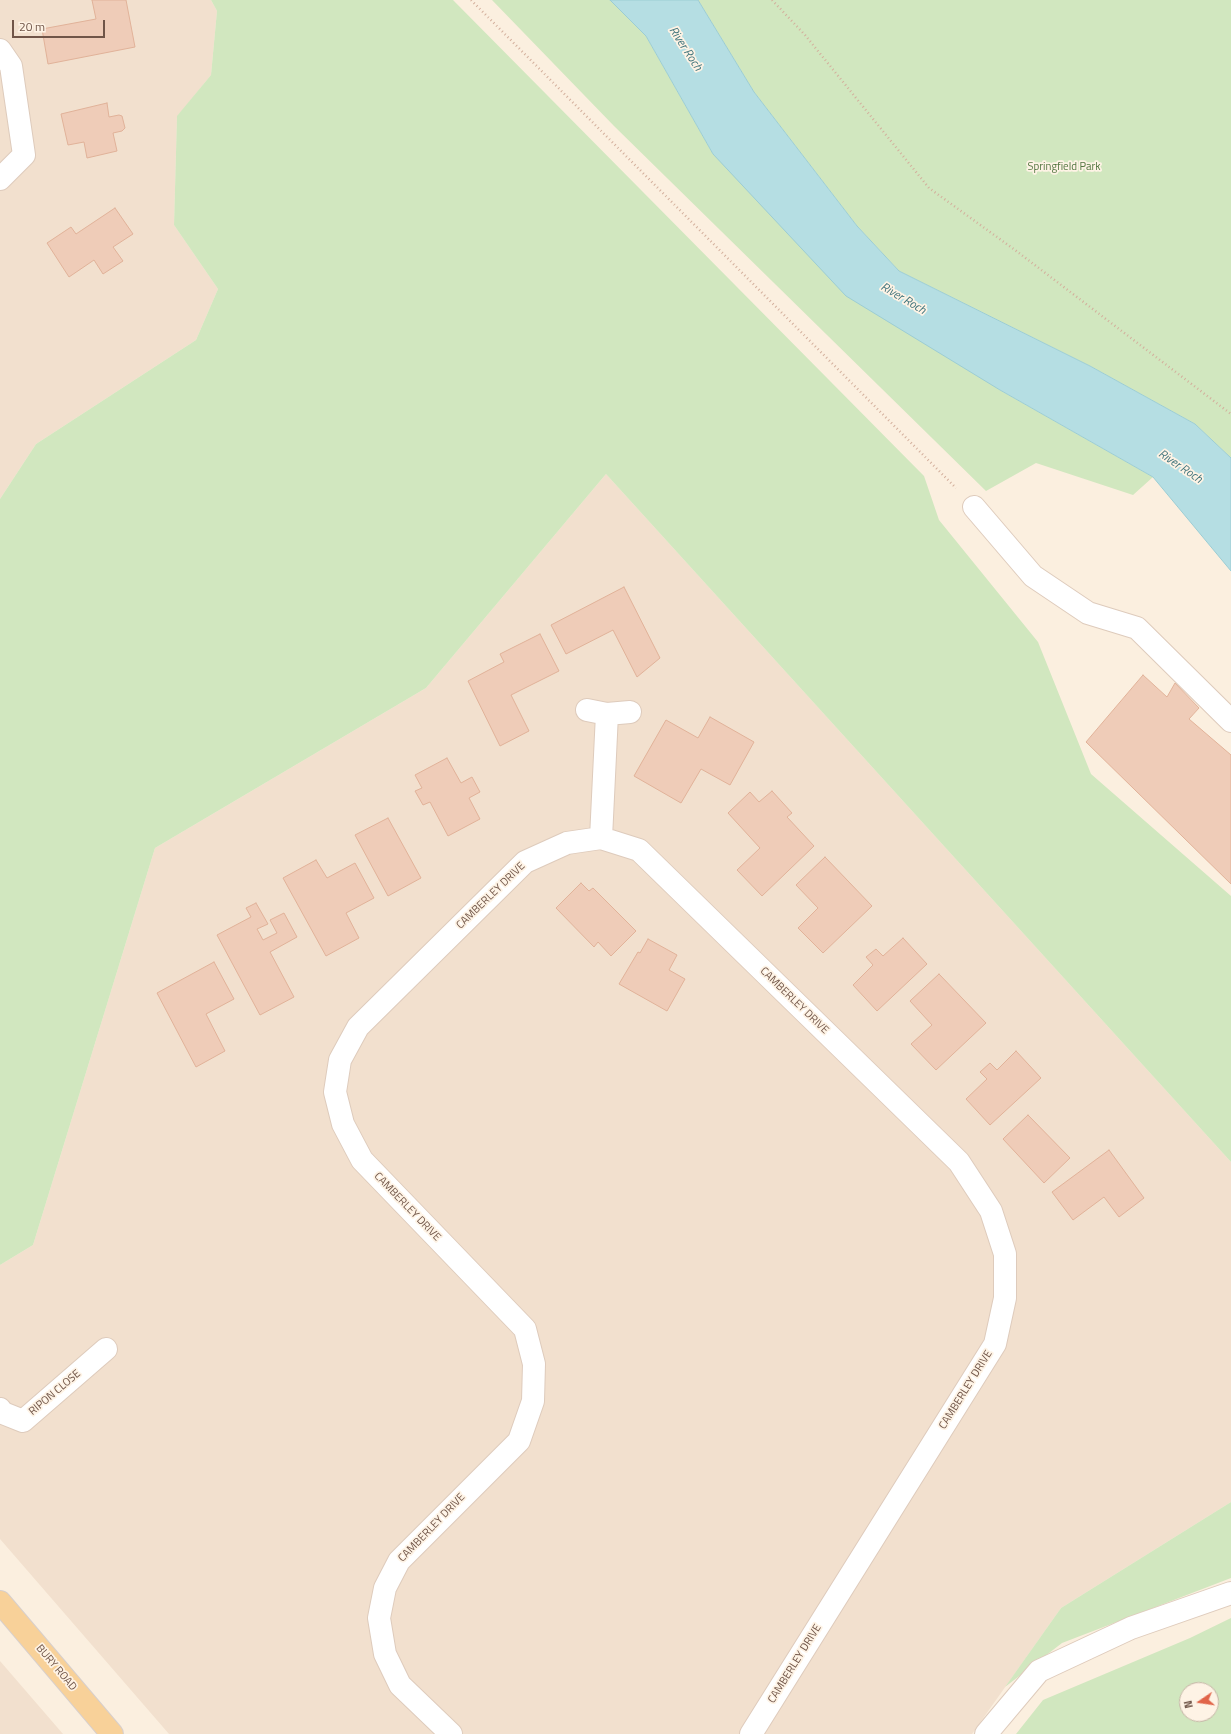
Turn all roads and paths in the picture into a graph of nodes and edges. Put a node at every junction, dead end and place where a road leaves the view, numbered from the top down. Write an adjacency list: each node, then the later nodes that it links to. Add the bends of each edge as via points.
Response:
1 (471, 0): 6 (path)
2 (772, 0): 5 (path, via 804,35 929,188)
3 (0, 50): 4 (street, via 11,66 24,156)
4 (0, 179)
5 (1231, 414)
6 (974, 506): 8 (street, via 1033,576 1088,613 1137,628)
7 (630, 712): 9 (street, via 597,712)
8 (1231, 721)
9 (601, 838): 15 (street, CAMBERLEY DRIVE, via 567,843 525,862 358,1027 340,1060 335,1092 343,1124 362,1160 525,1329 534,1364 533,1401 519,1441 399,1562 385,1588 379,1618 384,1654 400,1685); 16 (street, CAMBERLEY DRIVE, via 639,850 959,1162 991,1211 1005,1254 1005,1298 995,1344)
10 (106, 1350): 11 (street, RIPON CLOSE, via 23,1421 3,1413)
11 (0, 1409)
12 (1231, 1593): 17 (street, via 1131,1628 1039,1671)
13 (0, 1602): 14 (main road, BURY ROAD)
14 (112, 1734)
15 (452, 1734)
16 (751, 1734)
17 (986, 1734)

